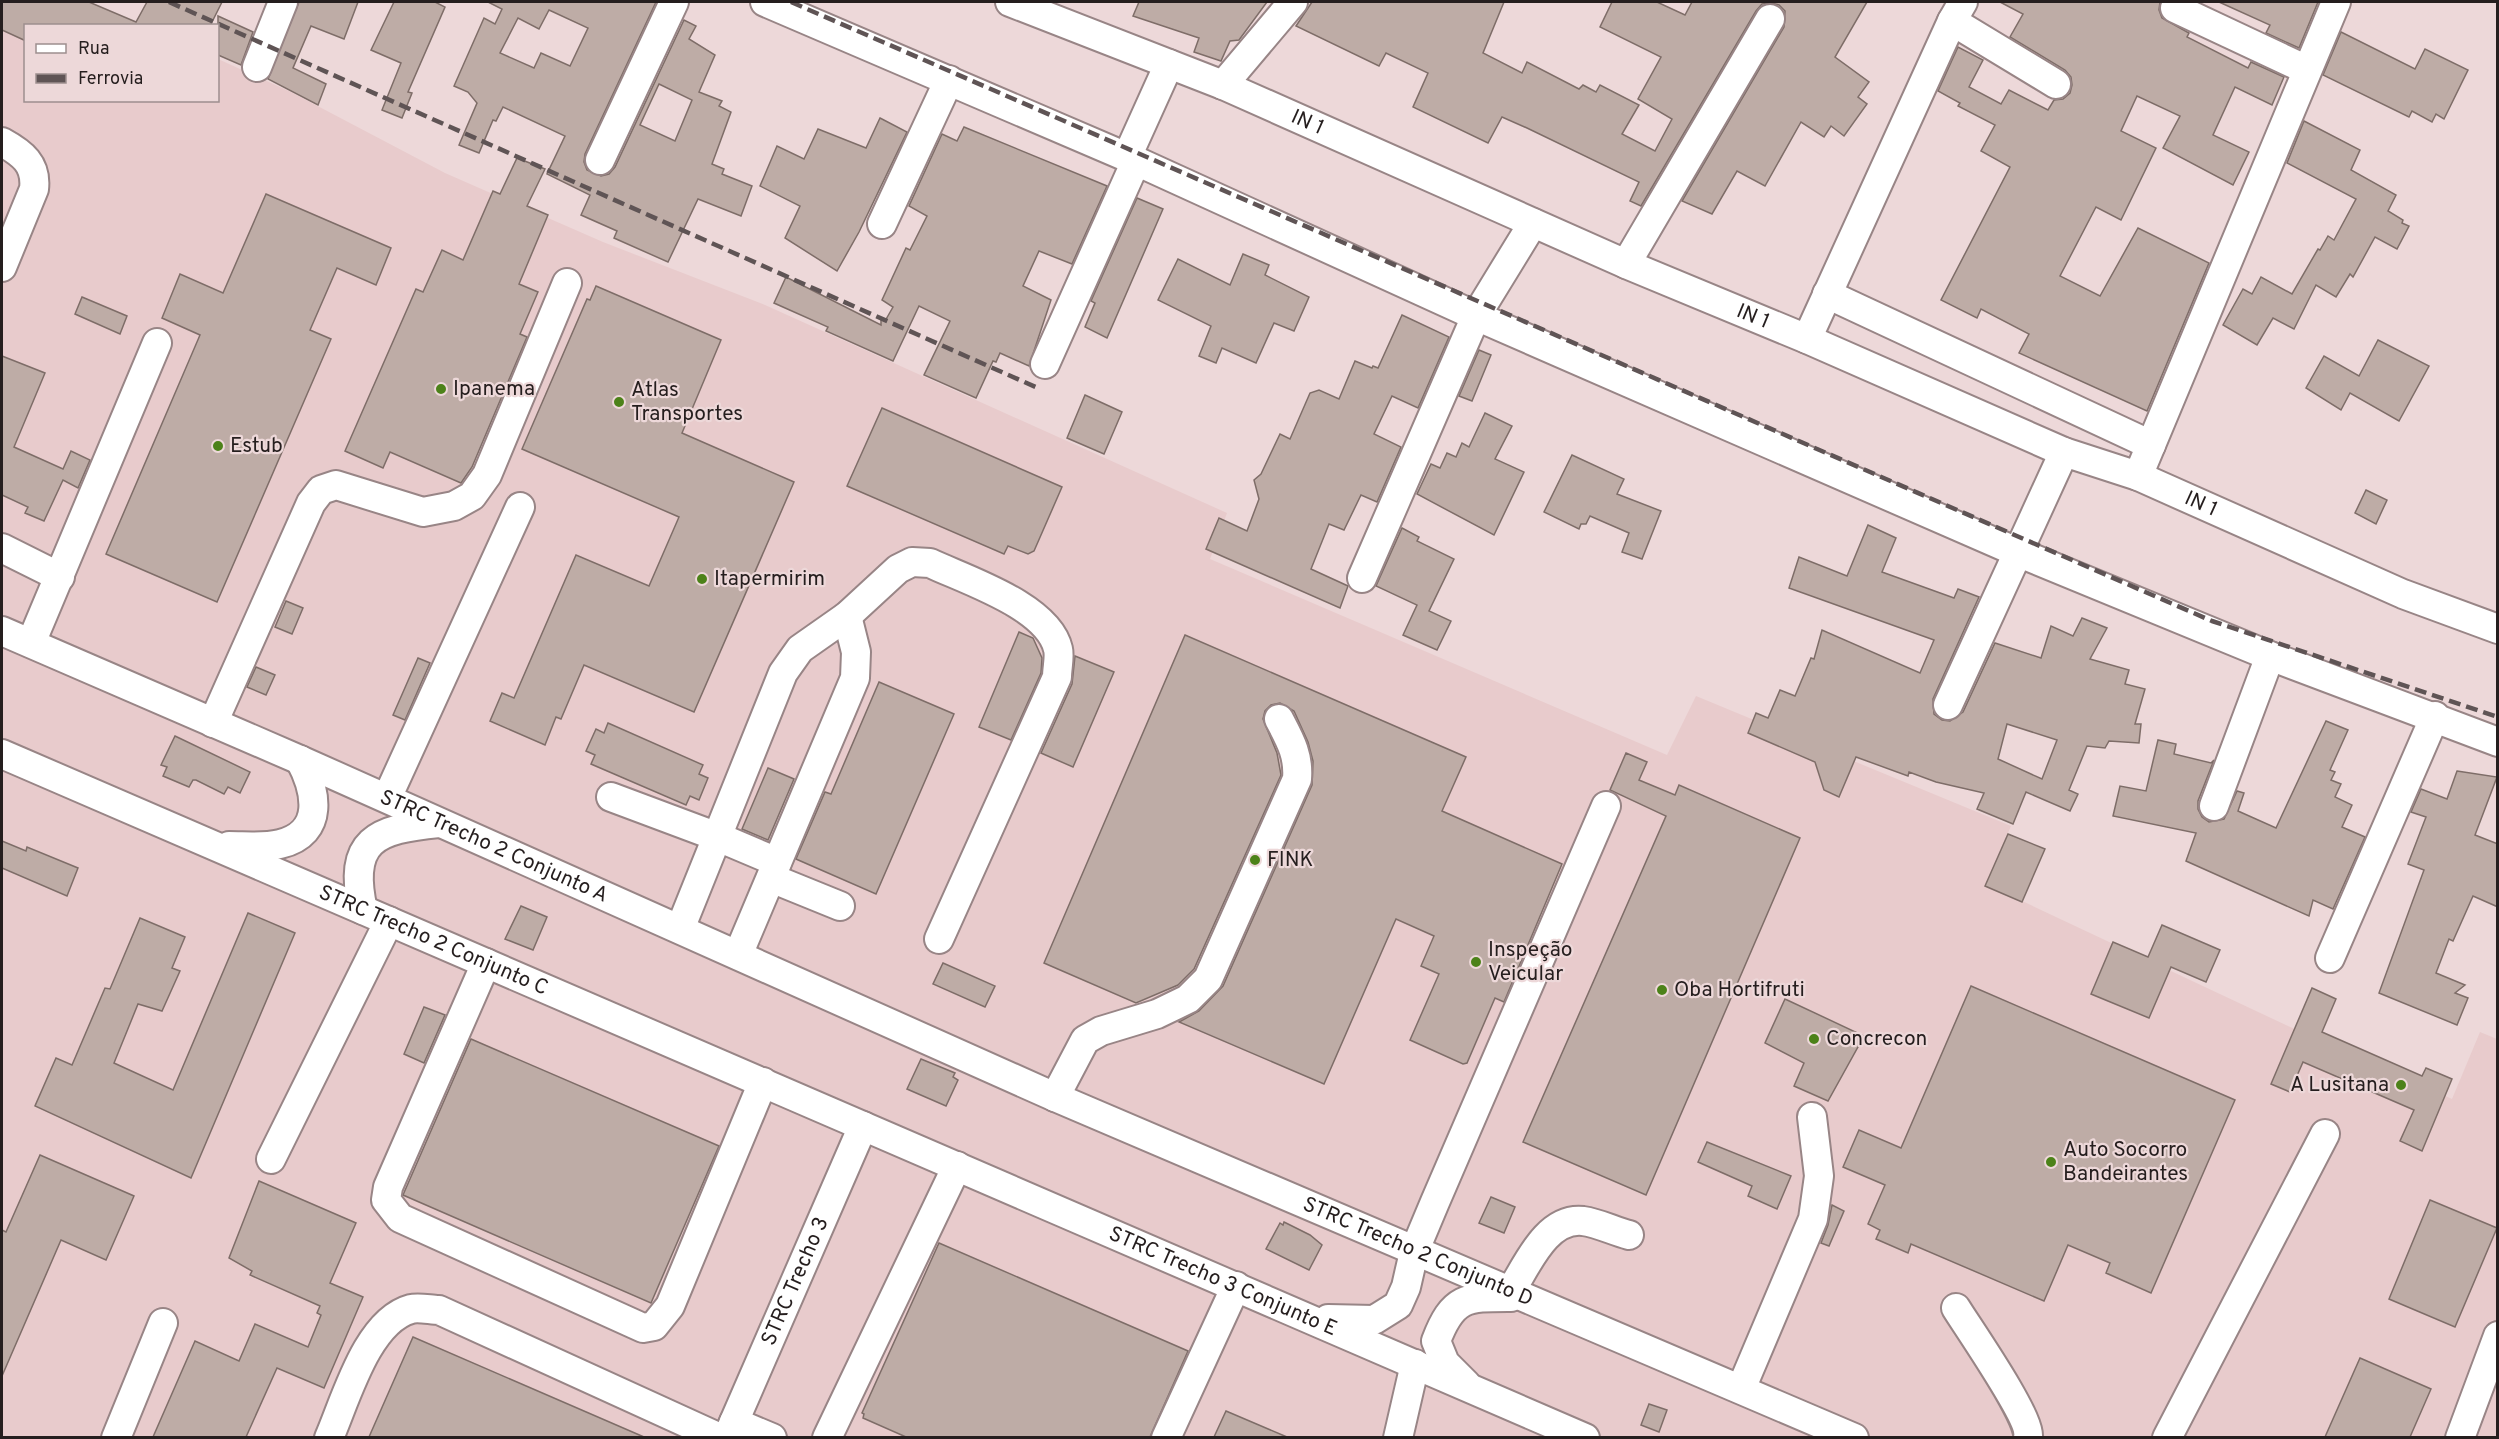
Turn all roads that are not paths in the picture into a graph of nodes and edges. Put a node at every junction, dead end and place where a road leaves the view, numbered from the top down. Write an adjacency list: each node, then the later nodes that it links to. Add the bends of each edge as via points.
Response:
1 (283, 2): 11 (street)
2 (674, 2): 18 (street)
3 (765, 2): 13 (street)
4 (1010, 2): 10 (street, IN 1)
5 (1293, 2): 15 (street)
6 (2336, 2): 12 (street)
7 (2175, 8): 12 (street)
8 (1958, 11): 14 (street); 24 (street)
9 (1770, 19): 21 (street)
10 (1169, 64): 15 (street, IN 1); 17 (street)
11 (257, 67)
12 (2307, 70): 29 (street)
13 (949, 80): 17 (street); 20 (street)
14 (2056, 84)
15 (1223, 86): 19 (street, IN 1)
16 (2, 142): 22 (street, via 28,161 35,176 34,189)
17 (1131, 159): 25 (street); 28 (street)
18 (600, 160)
19 (1533, 223): 21 (street, IN 1); 25 (street)
20 (882, 224)
21 (1626, 264): 26 (street, IN 1)
22 (2, 267)
23 (567, 283): 45 (street, via 487,475 472,496 453,506 423,512 336,485 321,490 311,503)
24 (1827, 294): 26 (street); 29 (street)
25 (1476, 316): 34 (street); 36 (street)
26 (1807, 339): 30 (street, IN 1)
27 (157, 344): 35 (street)
28 (1045, 364)
29 (2151, 445): 31 (street)
30 (2064, 452): 31 (street, IN 1); 34 (street)
31 (2138, 476): 38 (street, IN 1, via 2403,594)
32 (520, 507): 50 (street)
33 (2, 548): 35 (street)
34 (2017, 552): 41 (street); 42 (street)
35 (60, 577): 40 (street)
36 (1362, 578)
37 (847, 616): 54 (street, via 800,649 783,673); 56 (street, via 856,652 855,678); 61 (street, via 898,569 912,562 930,563 1029,610 1046,626 1058,649 1057,677)
38 (2498, 629)
39 (2, 631): 40 (street, STRC Trecho 2 Conjunto A)
40 (31, 644): 45 (street, STRC Trecho 2 Conjunto A)
41 (2270, 656): 43 (street); 52 (street)
42 (1948, 705)
43 (2435, 717): 46 (street); 63 (street)
44 (1278, 719): 67 (street, via 1293,744 1298,761 1297,779 1208,979 1188,999 1085,1040)
45 (213, 723): 48 (street, STRC Trecho 2 Conjunto A)
46 (2498, 742)
47 (2, 754): 55 (street, STRC Trecho 2 Conjunto C)
48 (300, 760): 50 (street, STRC Trecho 2 Conjunto A); 55 (street, via 314,795 314,812 304,829 291,840 273,845)
49 (611, 797): 54 (street)
50 (387, 798): 53 (street, STRC Trecho 2 Conjunto A)
51 (1606, 806): 74 (street)
52 (2214, 806)
53 (441, 822): 58 (street, via 389,830 369,842 358,865 357,886); 60 (street, STRC Trecho 2 Conjunto A)
54 (718, 837): 56 (street); 60 (street)
55 (214, 845): 58 (street, STRC Trecho 2 Conjunto C)
56 (774, 870): 57 (street); 62 (street)
57 (840, 906)
58 (363, 910): 59 (street, STRC Trecho 2 Conjunto C)
59 (389, 921): 64 (street, STRC Trecho 2 Conjunto C); 71 (street)
60 (680, 929): 62 (street, STRC Trecho 2 Conjunto A)
61 (939, 939)
62 (738, 955): 65 (street, STRC Trecho 2 Conjunto A)
63 (2330, 958)
64 (486, 963): 66 (street, STRC Trecho 2 Conjunto C); 66 (street, via 388,1187 386,1200 400,1218 643,1328 662,1320 670,1306)
65 (985, 1066): 67 (street, STRC Trecho 2 Conjunto D)
66 (763, 1082): 69 (street, STRC Trecho 2 Conjunto C)
67 (1054, 1096): 74 (street, STRC Trecho 2 Conjunto D)
68 (1812, 1117): 83 (street, via 1820,1176 1813,1219)
69 (863, 1126): 72 (street, STRC Trecho 3 Conjunto E); 84 (street, STRC Trecho 3)
70 (2325, 1134): 94 (street)
71 (271, 1159)
72 (957, 1166): 75 (street, STRC Trecho 3 Conjunto E); 89 (street)
73 (1629, 1235): 76 (street, via 1583,1221 1565,1222 1551,1230)
74 (1414, 1252): 76 (street, STRC Trecho 2 Conjunto D); 78 (street, via 1403,1297 1383,1317 1365,1322)
75 (1236, 1286): 78 (street, STRC Trecho 3 Conjunto E); 90 (street)
76 (1516, 1294): 82 (street, via 1465,1300 1445,1317 1436,1341 1445,1364); 83 (street, STRC Trecho 2 Conjunto D)
77 (1956, 1308): 93 (street, via 2021,1412 2030,1433)
78 (1308, 1317): 81 (street, STRC Trecho 3 Conjunto E)
79 (163, 1323): 86 (street)
80 (2498, 1336): 95 (street)
81 (1415, 1365): 82 (street, STRC Trecho 3 Conjunto E); 91 (street)
82 (1470, 1388): 85 (street, STRC Trecho 3 Conjunto E)
83 (1740, 1389): 92 (street, STRC Trecho 2 Conjunto D)
84 (727, 1432): 87 (street, via 439,1310 412,1308 389,1320 371,1342); 88 (street)
85 (1576, 1436)
86 (116, 1437)
87 (329, 1437)
88 (772, 1437)
89 (827, 1437)
90 (1166, 1437)
91 (1398, 1437)
92 (1854, 1437)
93 (2028, 1437)
94 (2167, 1437)
95 (2460, 1437)

